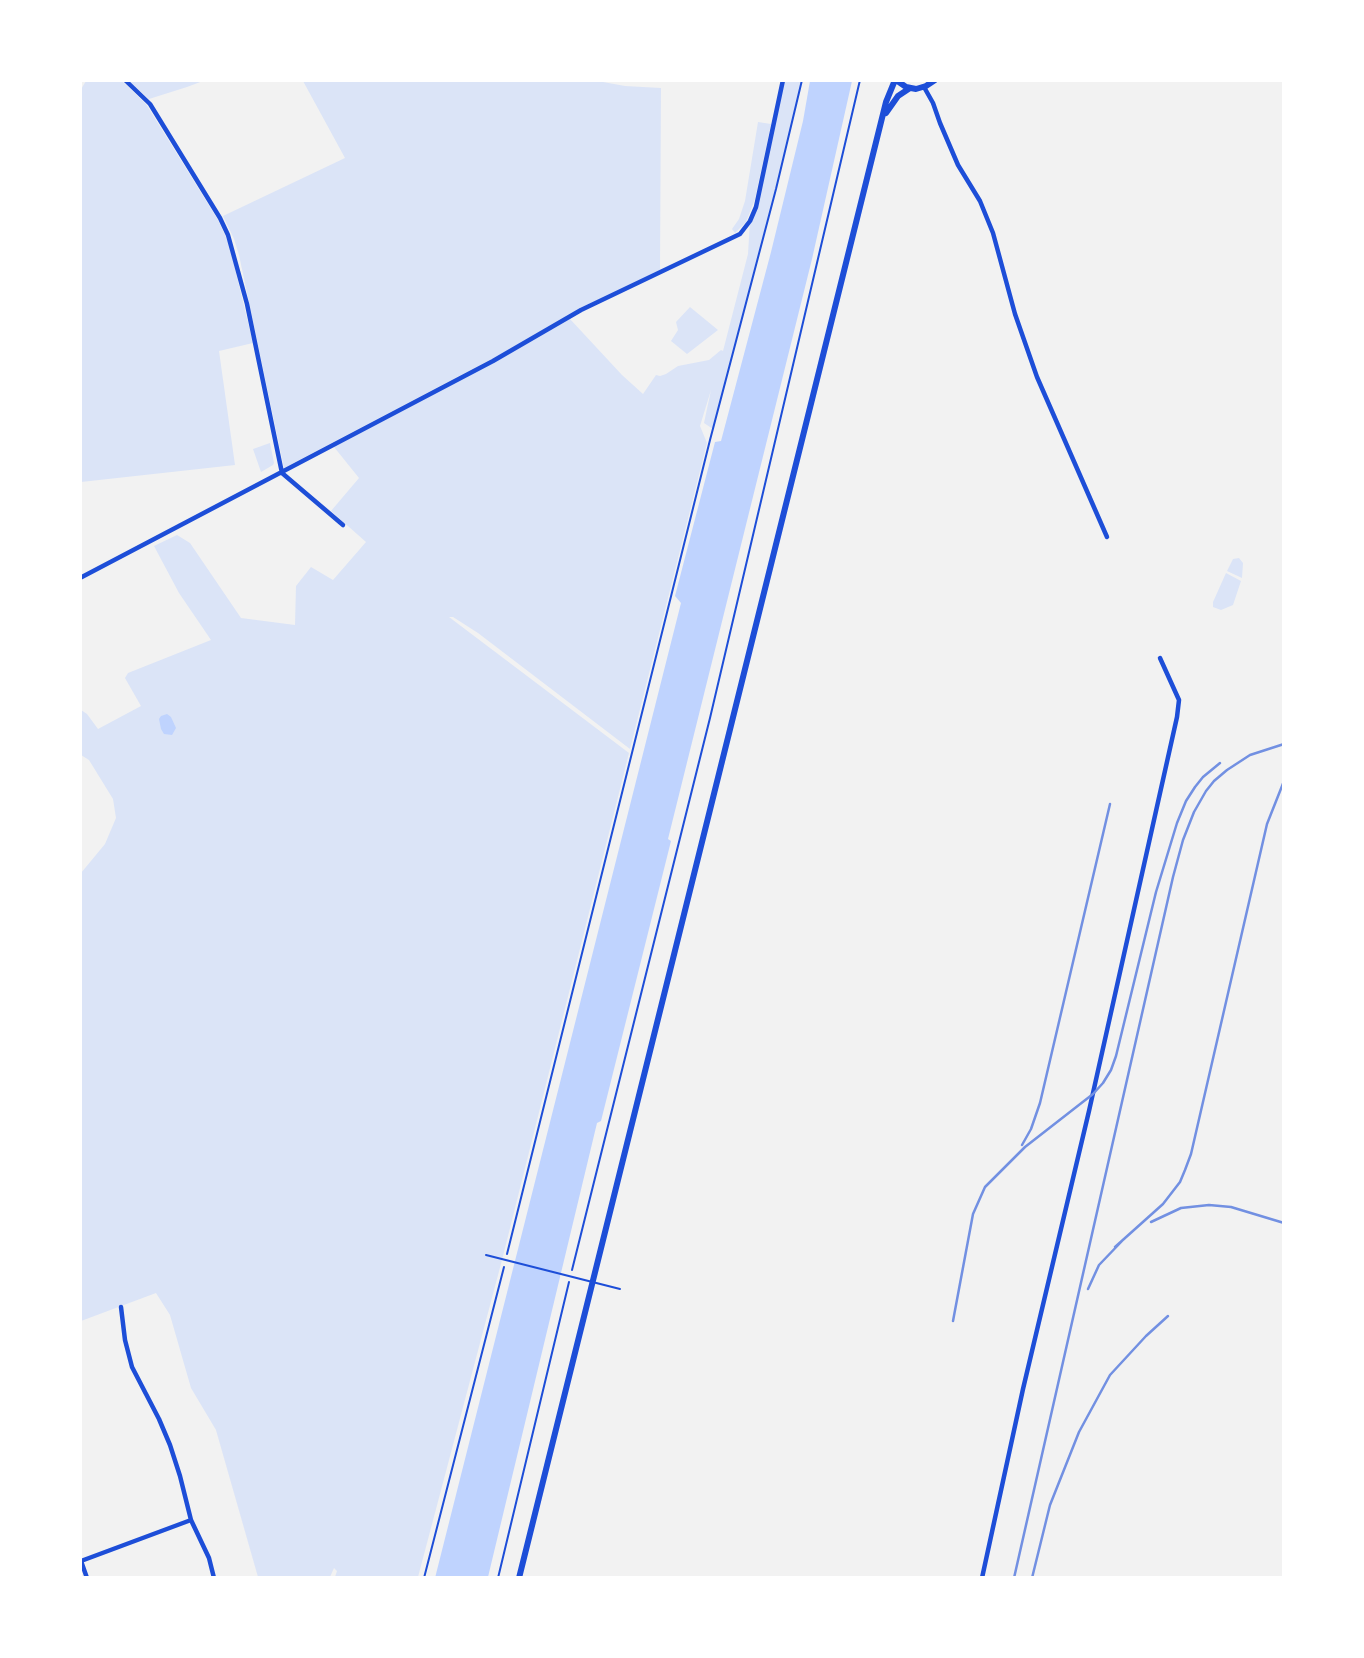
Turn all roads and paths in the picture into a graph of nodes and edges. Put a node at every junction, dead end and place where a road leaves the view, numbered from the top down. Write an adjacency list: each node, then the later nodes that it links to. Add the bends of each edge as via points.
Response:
1 (125, 80): 11 (street, via 150,104 228,235)
2 (783, 80): 11 (street, via 756,207 744,230 581,310)
3 (802, 80): 23 (path)
4 (860, 80): 24 (path, via 735,616)
5 (896, 80): 8 (main road); 10 (main road)
6 (934, 81): 7 (main road); 9 (street)
7 (924, 87): 8 (main road); 9 (street)
8 (910, 88): 10 (main road, via 898,96)
9 (933, 103): 13 (street, via 993,233 1037,377)
10 (883, 118): 25 (main road)
11 (282, 473): 12 (street); 14 (street)
12 (343, 525)
13 (1107, 537)
14 (80, 578)
15 (1160, 658): 26 (street, via 1179,700 1177,717)
16 (486, 1255): 17 (lane)
17 (620, 1289)
18 (121, 1307): 19 (street, via 132,1367 170,1445)
19 (191, 1520): 20 (street); 22 (street)
20 (81, 1561): 21 (street)
21 (87, 1577)
22 (214, 1577)
23 (424, 1577)
24 (499, 1577)
25 (519, 1577)
26 (982, 1577)

